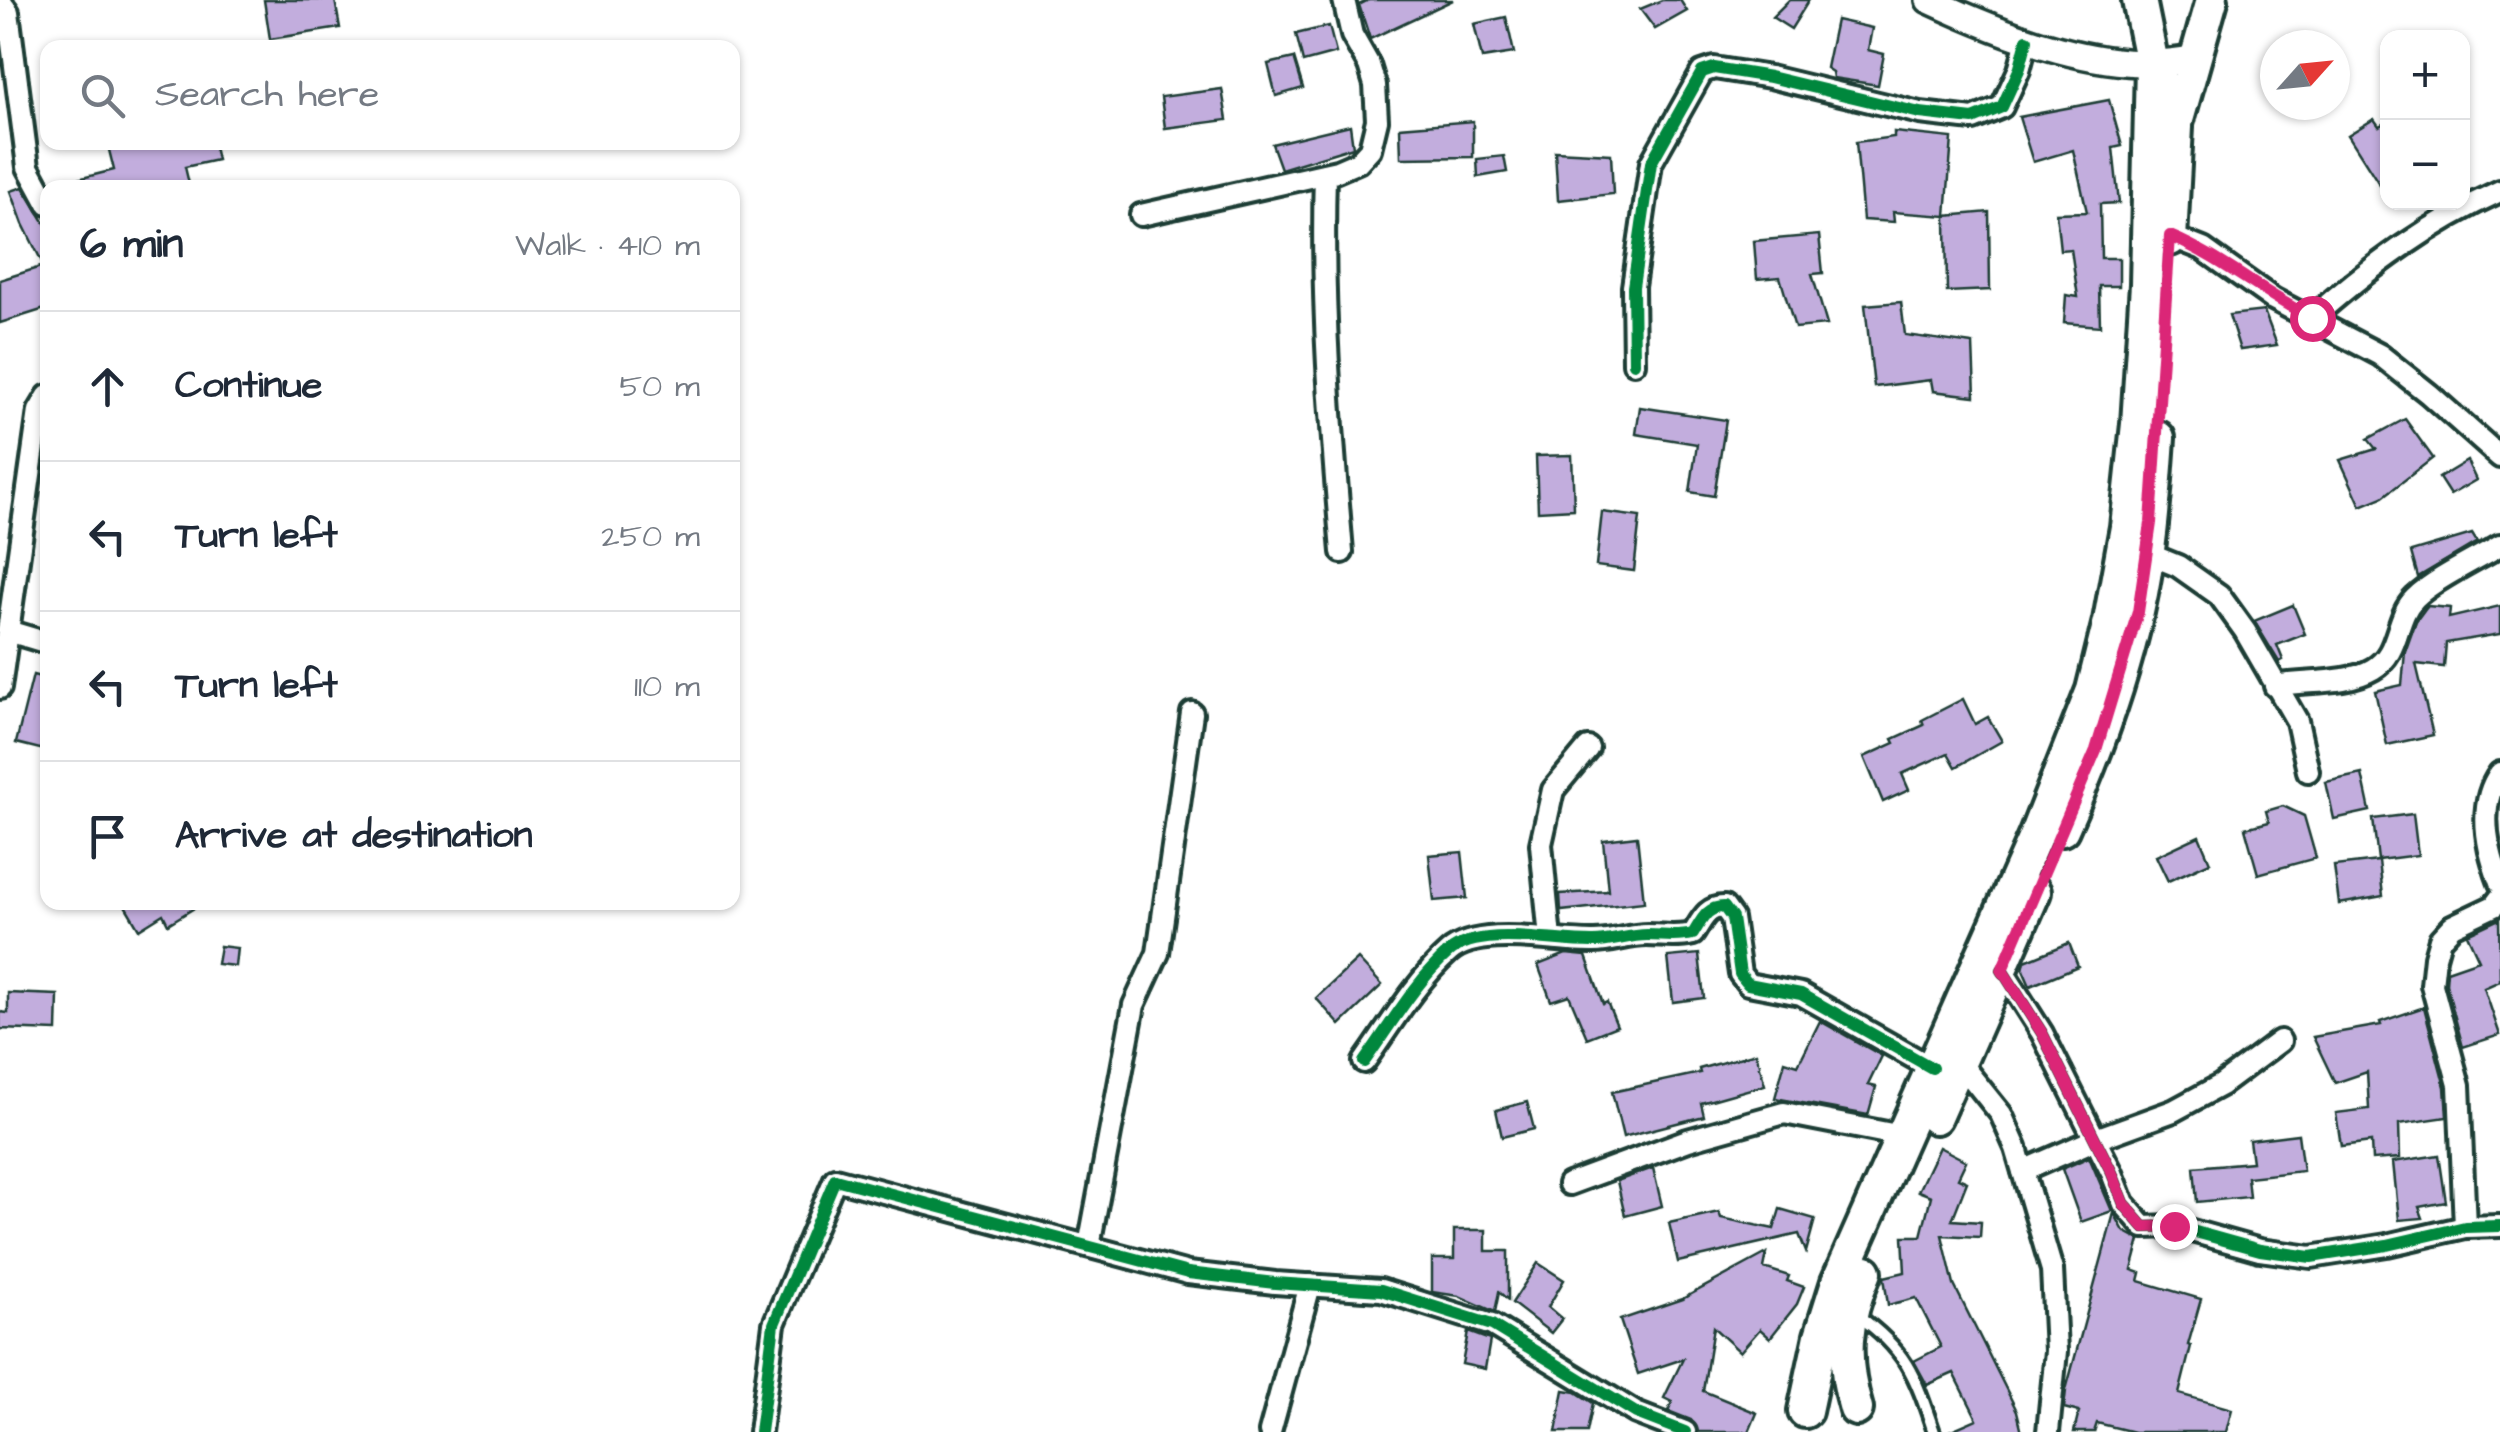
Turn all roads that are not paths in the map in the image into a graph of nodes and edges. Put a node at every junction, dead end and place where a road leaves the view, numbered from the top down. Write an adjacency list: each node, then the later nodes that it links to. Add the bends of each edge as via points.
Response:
1 (1344, 0): 10 (street, via 1375,85 1377,120 1370,149 1358,162)
2 (1929, 0): 6 (street)
3 (2139, 0): 8 (main road)
4 (2212, 0): 7 (main road)
5 (0, 1): 11 (street, via 8,12 28,167)
6 (2027, 40): 8 (street); 16 (street, via 2002,107 1972,119 1770,77 1702,72 1651,164 1633,288)
7 (2194, 58): 8 (street); 9 (main road)
8 (2152, 64): 9 (main road); 36 (main road, via 2138,424 2110,621 2093,690)
9 (2176, 126): 14 (main road)
10 (1325, 174): 13 (street); 20 (street, via 1326,370)
11 (40, 189)
12 (2500, 192): 15 (street, via 2399,248)
13 (1140, 215)
14 (2170, 236): 15 (street); 21 (main road)
15 (2312, 318): 18 (street, via 2380,354)
16 (1634, 363)
17 (40, 409): 22 (street)
18 (2500, 457)
19 (2500, 545): 24 (street, via 2415,597 2394,646 2376,668)
20 (1342, 552)
21 (2146, 553): 24 (street, via 2220,595); 33 (main road, via 2138,612 2096,750)
22 (8, 631): 23 (street); 25 (street)
23 (40, 641)
24 (2274, 686): 28 (street, via 2297,720)
25 (0, 688)
26 (1192, 713): 43 (street, via 1158,953 1134,1005)
27 (1588, 748): 32 (street, via 1553,790 1542,844)
28 (2308, 770)
29 (2500, 773): 30 (street, via 2487,810 2489,852)
30 (2500, 883)
31 (2500, 898): 42 (street, via 2452,926 2434,957 2432,985 2459,1085)
32 (1550, 939): 35 (street, via 1471,942 1452,950); 36 (street, via 1676,938 1693,934 1705,914 1724,907 1748,984 1801,994)
33 (2002, 970): 36 (main road); 38 (street)
34 (2280, 1040): 38 (street, via 2205,1094)
35 (1364, 1062)
36 (1946, 1065): 37 (main road); 39 (street, via 2000,1114); 45 (main road)
37 (1902, 1136): 40 (street, via 1784,1113); 46 (main road, via 1838,1282)
38 (2096, 1138): 39 (street); 42 (street, via 2124,1204 2144,1227 2174,1226 2260,1250 2312,1256)
39 (2023, 1171): 52 (street, via 2052,1270 2056,1351)
40 (1570, 1184)
41 (2500, 1226): 42 (street)
42 (2466, 1227)
43 (1089, 1246): 44 (street, via 1188,1273); 48 (street, via 835,1180 774,1324)
44 (1310, 1285): 49 (street); 50 (street, via 1381,1290 1492,1324 1636,1413)
45 (1852, 1312): 47 (main road, via 1844,1362); 51 (lane, via 1897,1347)
46 (1801, 1421): 47 (main road, via 1824,1399 1836,1398)
47 (1864, 1423)
48 (760, 1432)
49 (1270, 1432)
50 (1685, 1432)
51 (1934, 1432)
52 (2048, 1432)

